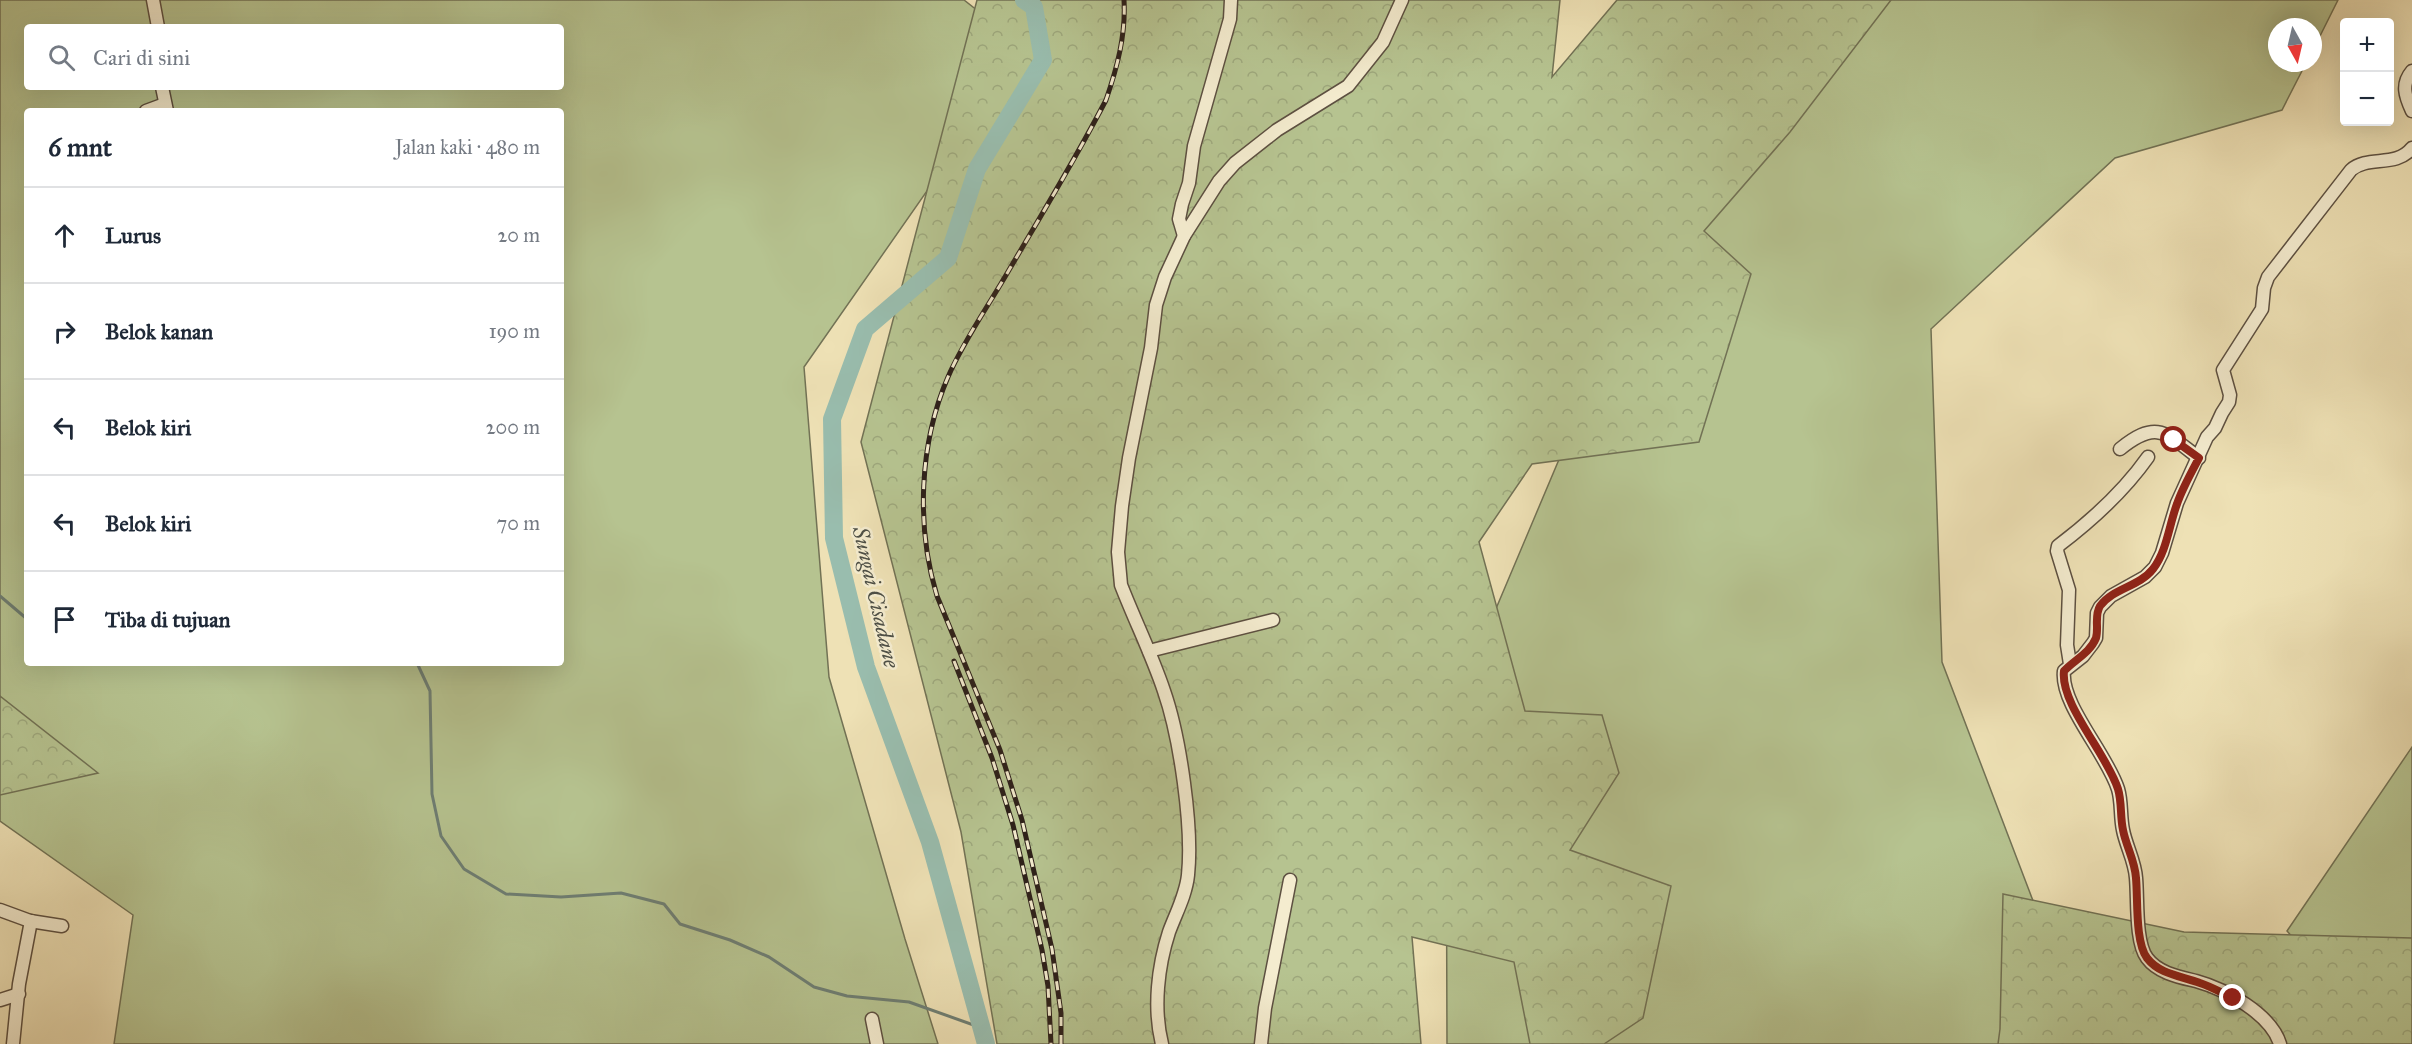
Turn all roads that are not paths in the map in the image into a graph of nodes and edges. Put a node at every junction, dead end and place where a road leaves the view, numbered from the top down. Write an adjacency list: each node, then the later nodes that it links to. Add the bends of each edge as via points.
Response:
1 (153, 0): 4 (street)
2 (1231, 0): 10 (street, via 1230,19 1194,146 1179,219)
3 (1402, 0): 10 (street, via 1383,42 1348,86 1277,130 1235,163)
4 (157, 24)
5 (2412, 71): 8 (street, via 2405,86)
6 (163, 90): 7 (street)
7 (166, 107)
8 (2412, 111)
9 (2412, 148): 13 (street, via 2396,159 2351,170 2268,277 2262,309 2223,370 2229,402)
10 (1184, 236): 15 (street, via 1156,305 1120,525 1121,585)
11 (2120, 448): 13 (street, via 2137,435 2153,431 2169,436)
12 (2148, 457): 16 (street, via 2136,475 2085,526 2058,546 2069,590)
13 (2199, 458): 16 (street, via 2177,503 2155,567 2100,607 2096,638)
14 (1273, 620): 15 (street)
15 (1149, 651): 26 (street, via 1174,726 1189,856 1186,888 1169,932 1160,971 1157,1012)
16 (2070, 664): 28 (street, via 2064,671 2064,687 2119,794 2122,828 2135,868 2146,957 2167,973 2197,982 2245,1005 2271,1026)
17 (1290, 880): 27 (street)
18 (0, 910): 19 (street)
19 (31, 921): 20 (street); 21 (street)
20 (62, 926)
21 (19, 994): 22 (street); 24 (street)
22 (0, 1000)
23 (872, 1019): 25 (street)
24 (13, 1044)
25 (877, 1044)
26 (1162, 1044)
27 (1261, 1044)
28 (2280, 1044)

